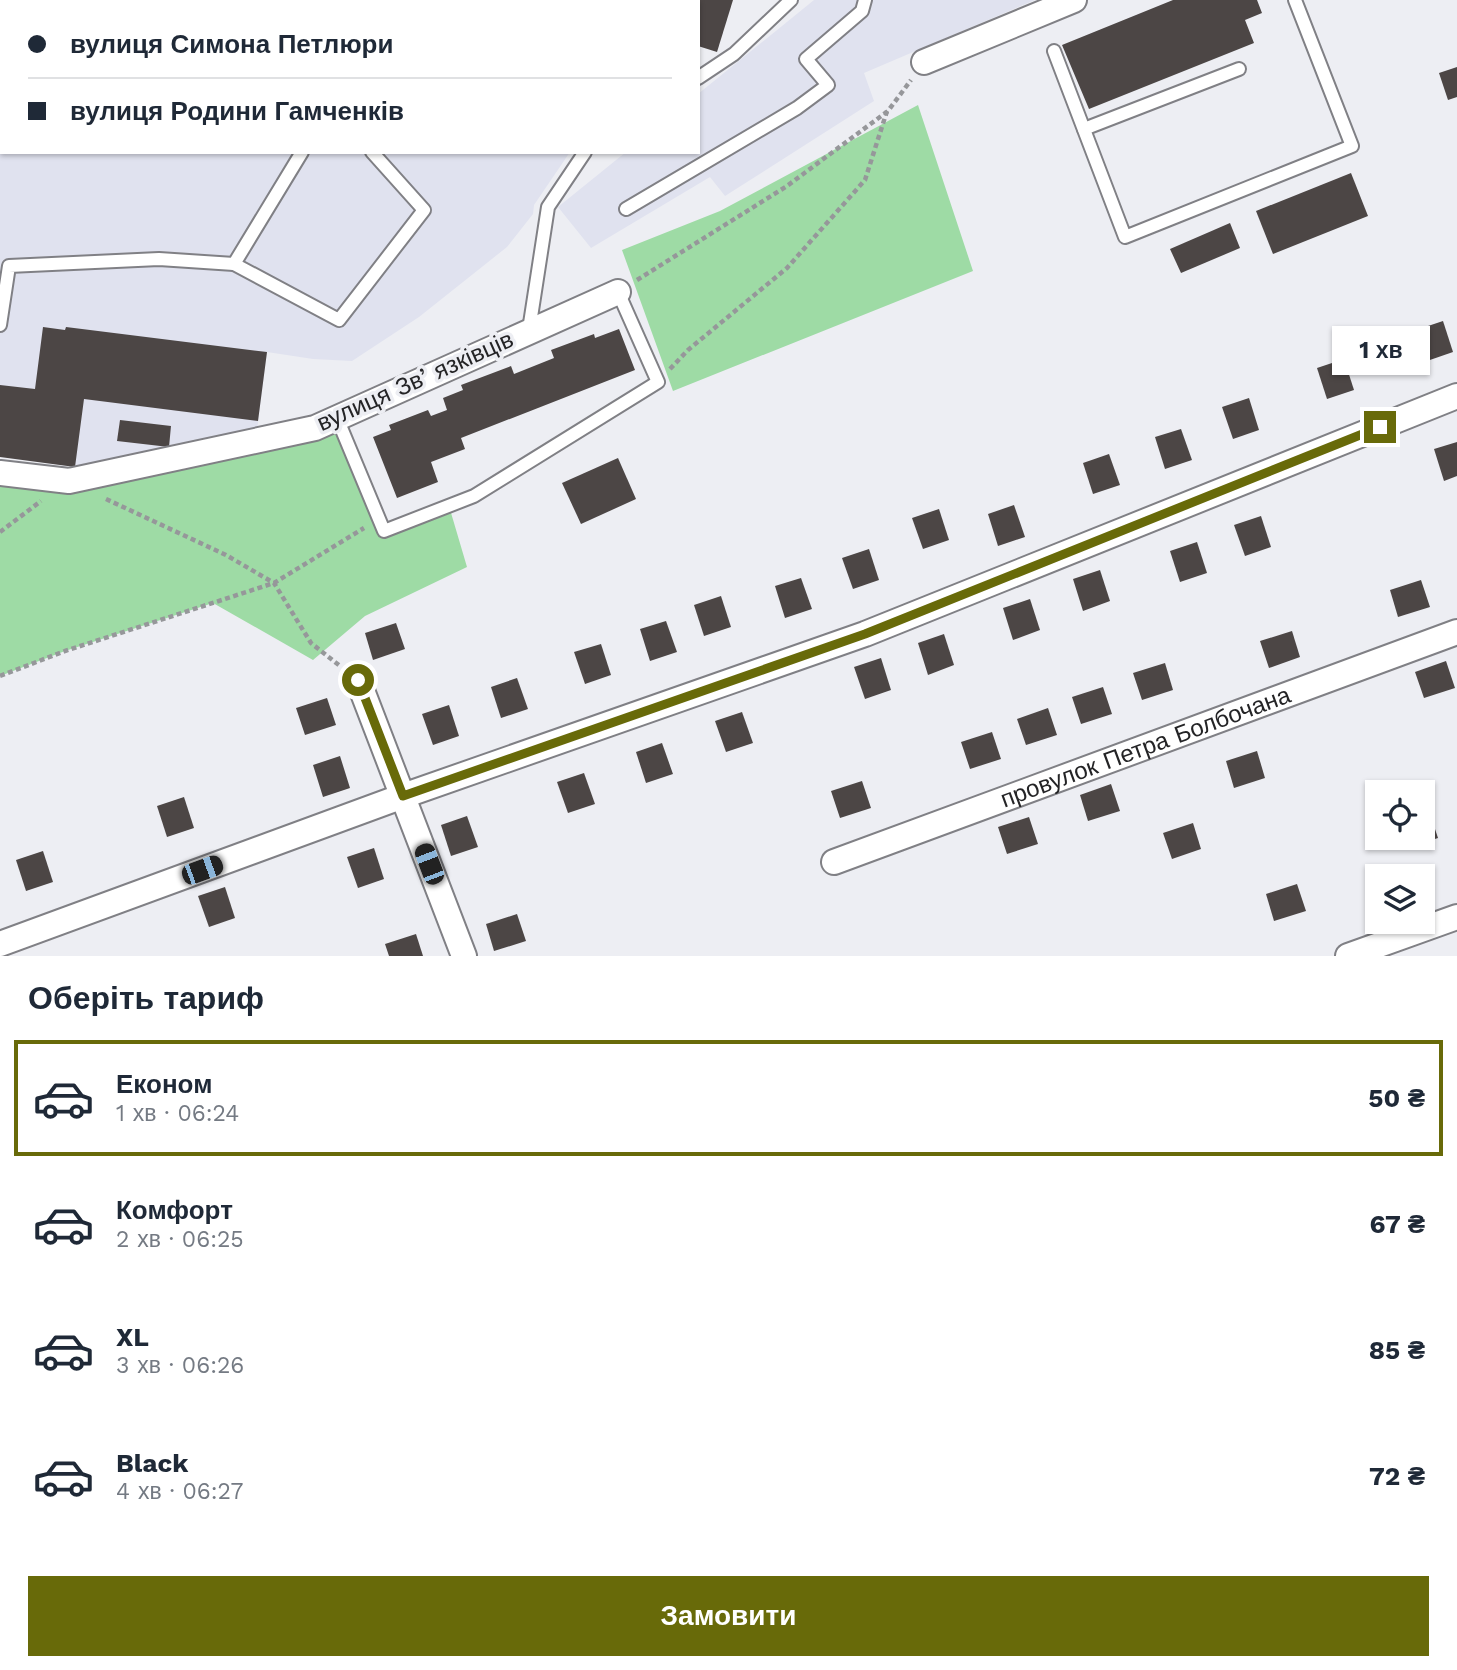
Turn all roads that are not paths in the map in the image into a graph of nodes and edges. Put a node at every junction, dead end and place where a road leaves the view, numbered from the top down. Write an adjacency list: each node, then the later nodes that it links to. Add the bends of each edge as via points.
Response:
1 (791, 0): 8 (lane, via 734,54)
2 (865, 0): 13 (lane, via 862,11 806,59 828,85)
3 (1074, 0): 6 (street)
4 (1294, 0): 9 (lane, via 1352,146 1125,237)
5 (1054, 51): 9 (lane)
6 (924, 62)
7 (1239, 69): 9 (lane)
8 (700, 77)
9 (1084, 129)
10 (301, 154): 14 (lane)
11 (374, 154): 14 (lane, via 424,210 339,320)
12 (583, 154): 17 (lane, via 548,207)
13 (626, 209)
14 (234, 264): 16 (lane, via 159,259 9,266)
15 (618, 292): 17 (street, вулиця Звʼязківців); 19 (lane, via 657,382 474,496 384,531)
16 (0, 325)
17 (530, 330): 19 (street, вулиця Звʼязківців)
18 (1457, 396): 23 (street, via 865,634)
19 (337, 418): 20 (street, вулиця Звʼязківців, via 315,428 69,481)
20 (0, 473)
21 (1457, 632): 24 (street, провулок Петра Болбочана)
22 (358, 680): 23 (street)
23 (403, 796): 26 (street); 27 (street)
24 (834, 862)
25 (1457, 917): 28 (street)
26 (0, 944)
27 (464, 956)
28 (1348, 956)

